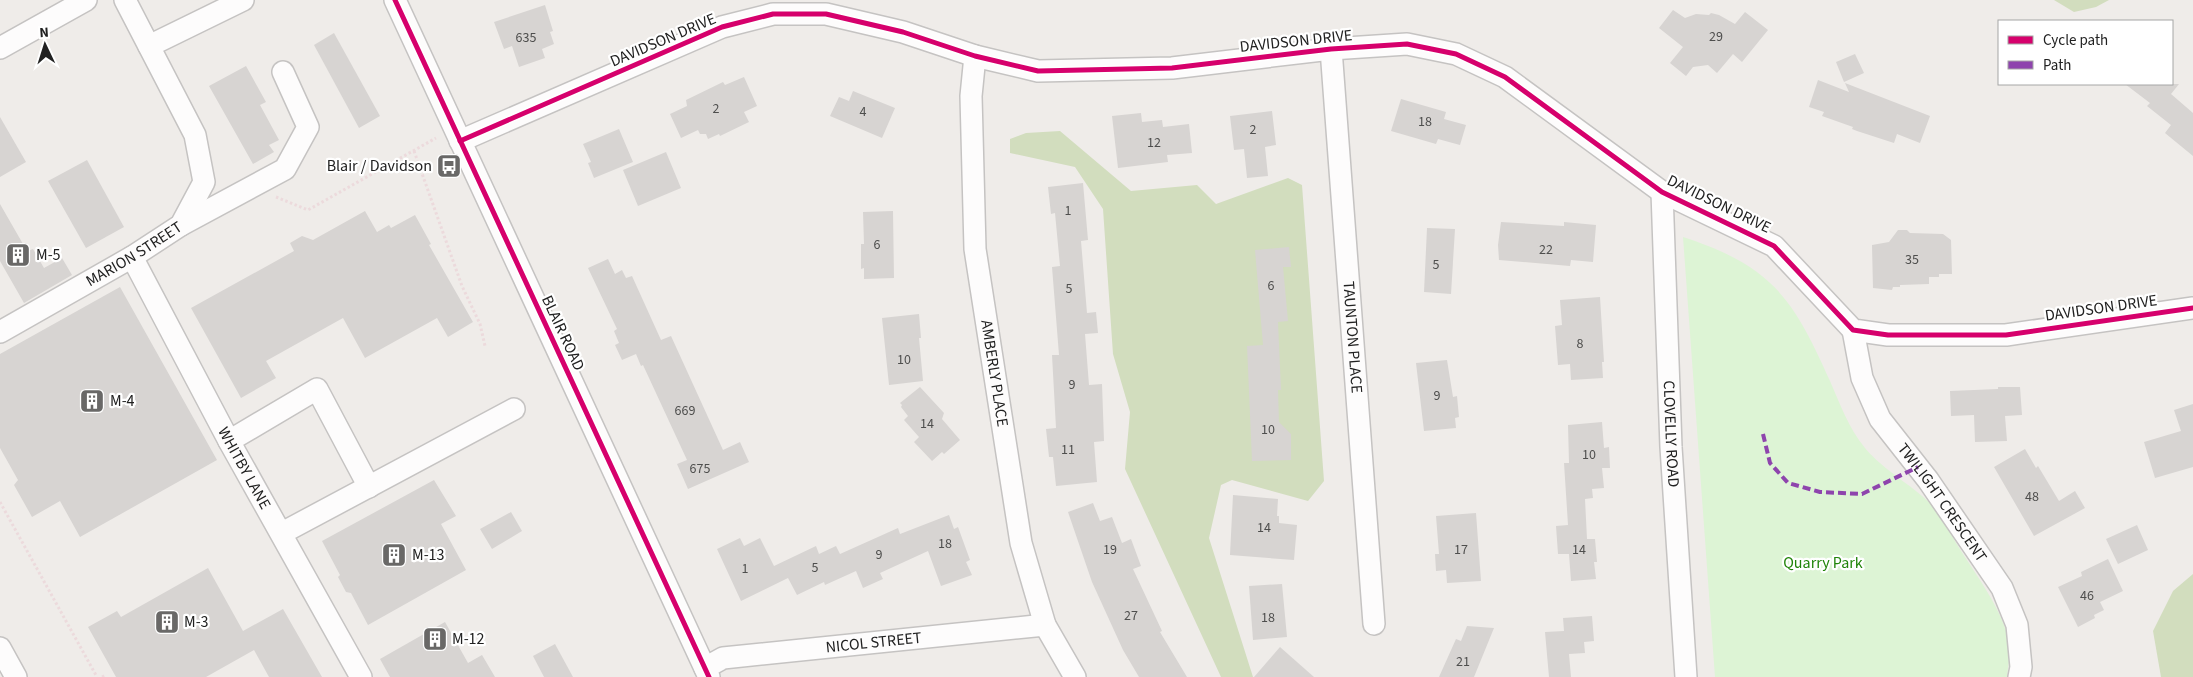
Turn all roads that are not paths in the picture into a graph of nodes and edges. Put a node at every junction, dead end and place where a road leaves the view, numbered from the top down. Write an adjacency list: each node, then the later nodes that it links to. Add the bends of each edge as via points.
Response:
1 (86, 0): 6 (street)
2 (125, 0): 5 (street, MARION STREET)
3 (243, 0): 5 (street)
4 (395, 0): 10 (street, BLAIR ROAD)
5 (149, 46): 12 (street, MARION STREET, via 195,135 204,182)
6 (0, 48)
7 (1331, 49): 8 (street, DAVIDSON DRIVE, via 1172,68 1038,71); 11 (street, DAVIDSON DRIVE, via 1407,44 1456,54 1505,77); 21 (street, TAUNTON PLACE)
8 (974, 56): 10 (street, DAVIDSON DRIVE, via 903,32 826,14 773,14 722,27); 22 (street, AMBERLY PLACE, via 971,96 975,248 1021,543)
9 (283, 72): 12 (street, via 308,127 285,169)
10 (457, 135): 24 (street, BLAIR ROAD)
11 (1662, 192): 15 (street, DAVIDSON DRIVE, via 1774,246); 28 (street, CLOVELLY ROAD, via 1671,447)
12 (181, 225): 13 (street, MARION STREET)
13 (132, 257): 16 (street, MARION STREET); 18 (street, WHITBY LANE)
14 (2193, 308): 15 (street, DAVIDSON DRIVE, via 2006,335 1888,335)
15 (1853, 330): 29 (street, TWILIGHT CRESCENT, via 1862,378 1880,419 1928,480 2002,588 2016,625 2021,667)
16 (0, 332)
17 (514, 409): 19 (street)
18 (229, 441): 19 (street, via 317,389); 20 (street, WHITBY LANE)
19 (368, 487): 20 (street)
20 (282, 533): 26 (street, WHITBY LANE)
21 (1374, 624)
22 (1045, 625): 24 (street, NICOL STREET, via 723,658); 27 (street, AMBERLY PLACE)
23 (0, 648): 25 (street)
24 (707, 672)
25 (16, 677)
26 (361, 677)
27 (1075, 677)
28 (1686, 677)
29 (2019, 677)

